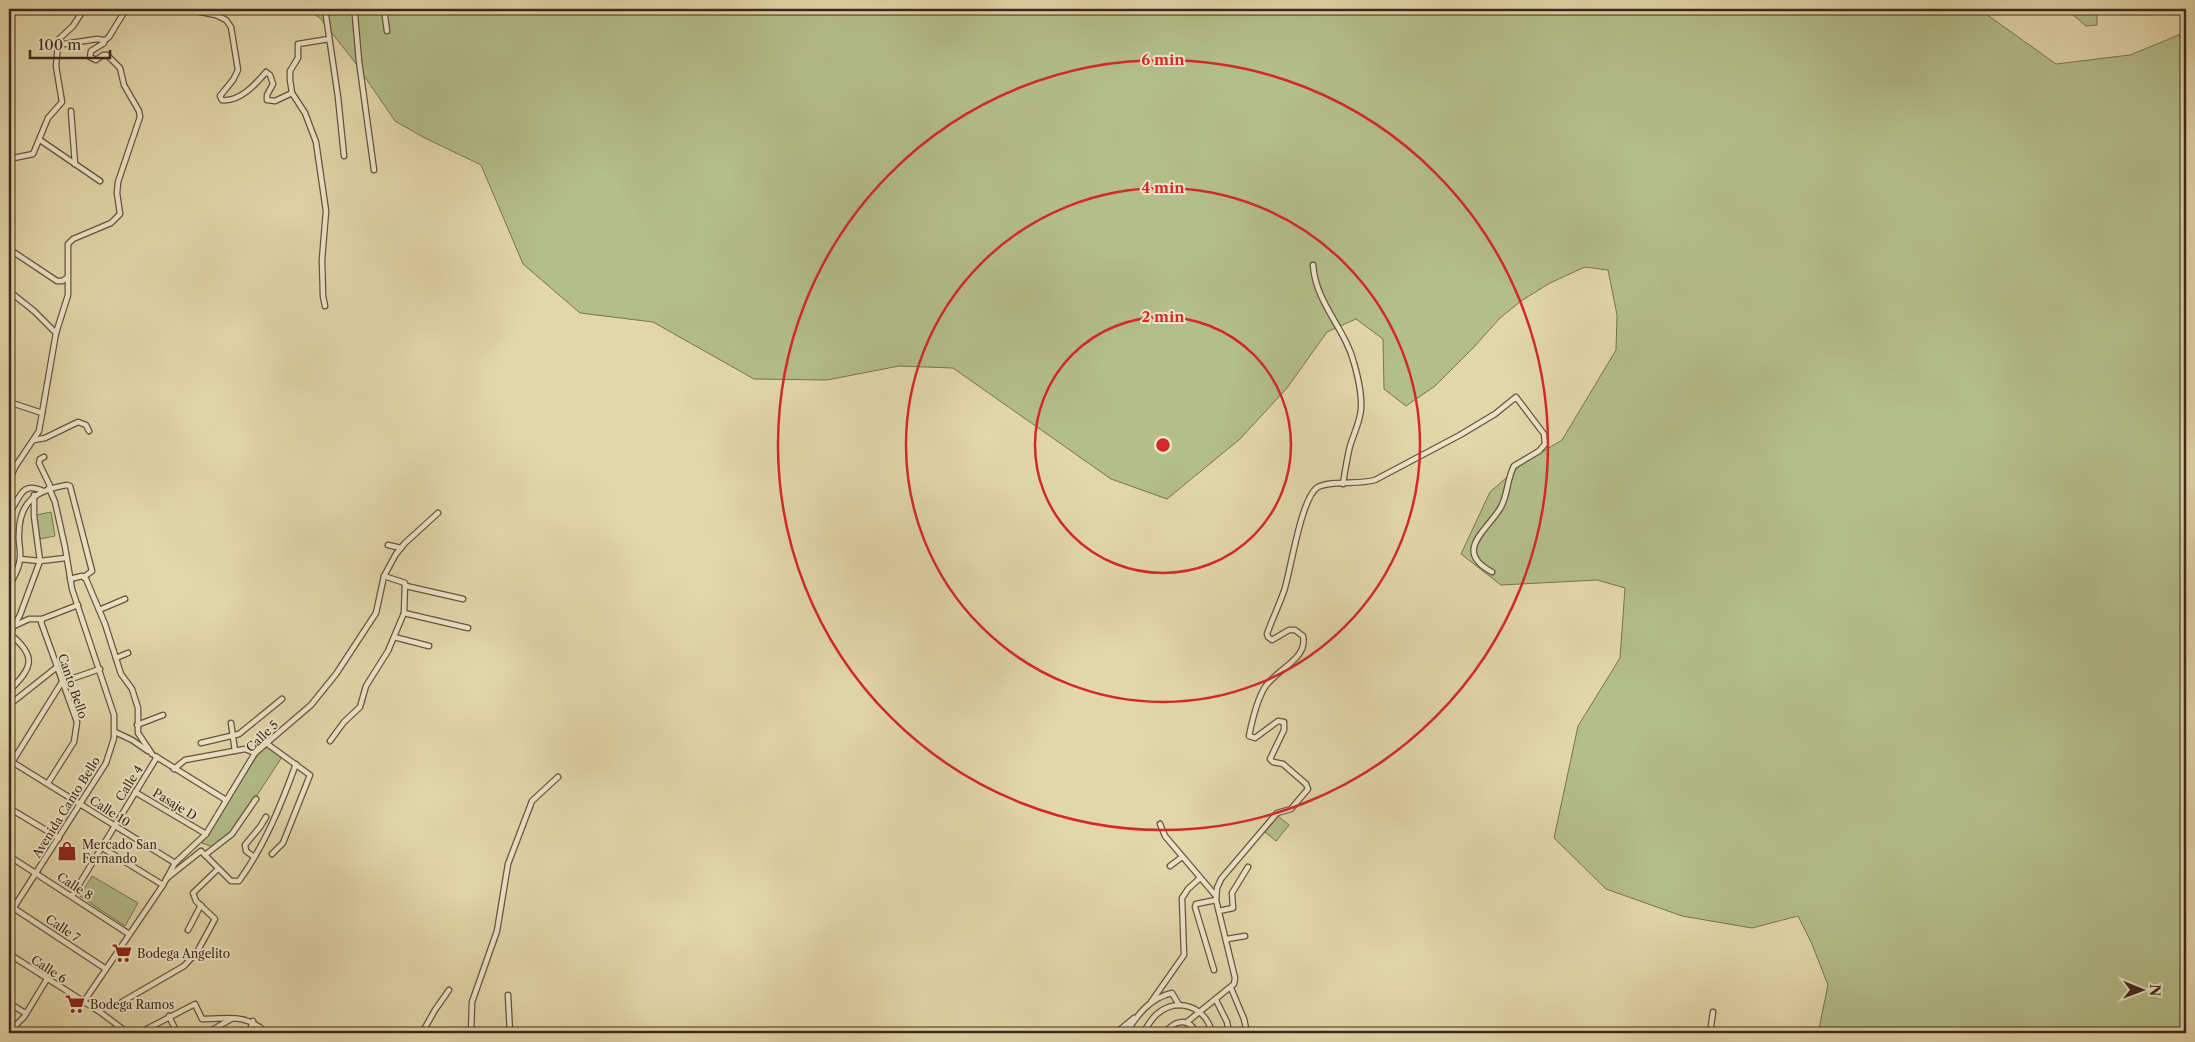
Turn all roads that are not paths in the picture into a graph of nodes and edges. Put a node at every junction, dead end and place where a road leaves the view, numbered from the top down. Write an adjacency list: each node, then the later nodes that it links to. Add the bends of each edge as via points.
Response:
1 (84, 9): 10 (street, via 59,39)
2 (126, 9): 9 (street)
3 (186, 9): 11 (street, via 216,15 226,20 231,28 238,70 221,92 221,99 232,99 245,92 266,72 273,84 267,100 275,101)
4 (325, 9): 8 (street)
5 (352, 9): 17 (street)
6 (384, 9): 7 (street)
7 (387, 31)
8 (329, 39): 11 (street, via 297,45 298,58 290,74); 14 (street)
9 (104, 41): 10 (street, via 97,39); 21 (street, via 91,51 90,57 96,60 107,55 116,63 140,117 117,187 120,214 111,223 69,241)
10 (58, 45): 13 (street, via 56,66 62,102 48,118)
11 (292, 93): 23 (street, via 306,114 316,142 326,211 322,260)
12 (71, 111): 16 (street)
13 (40, 140): 15 (street, via 31,156); 16 (street)
14 (344, 156)
15 (9, 159)
16 (75, 164): 18 (street)
17 (374, 170)
18 (100, 182)
19 (9, 249): 21 (street, via 57,281)
20 (1313, 265): 31 (street, via 1328,314 1342,334 1354,362 1359,389 1359,423 1350,445)
21 (67, 278): 24 (street, via 68,295)
22 (9, 291): 24 (street)
23 (325, 306)
24 (56, 333): 26 (street)
25 (12, 403): 26 (street)
26 (42, 413): 28 (street)
27 (89, 431): 28 (street, via 86,424 78,422 46,438)
28 (34, 440): 30 (street, via 15,467)
29 (44, 457): 32 (street, Avenida Canto Bello, via 39,463)
30 (9, 482)
31 (1343, 484): 42 (street, via 1374,480 1460,436 1516,397 1544,434 1545,442 1541,450 1514,466 1501,506 1478,536 1475,559); 110 (street, via 1320,486 1310,495 1284,590 1267,634 1272,640 1295,630 1304,636 1304,647 1302,653 1276,673 1264,689 1249,736 1256,738 1278,721 1284,722 1284,730 1270,759 1283,764 1308,789 1291,809 1277,813 1263,828 1221,879)
32 (50, 488): 33 (street); 39 (street, Avenida Canto Bello); 44 (street, via 70,486 92,572)
33 (43, 491): 34 (street); 35 (street, via 33,487 25,489)
34 (34, 495): 40 (street, via 20,524); 41 (street)
35 (9, 513)
36 (438, 514): 38 (street, Calle 5)
37 (388, 545): 38 (street)
38 (401, 548): 43 (street, Calle 5)
39 (66, 558): 41 (street); 45 (street, Avenida Canto Bello)
40 (20, 559): 41 (street); 46 (street)
41 (40, 561): 54 (street)
42 (1492, 572)
43 (384, 576): 47 (street, via 403,581); 74 (street, Calle 5, via 376,613 336,674 311,705)
44 (84, 577): 45 (street); 51 (street)
45 (70, 579): 50 (street, Avenida Canto Bello)
46 (9, 586)
47 (406, 586): 49 (street); 52 (street)
48 (125, 599): 51 (street)
49 (463, 599)
50 (78, 605): 53 (street); 62 (street, Avenida Canto Bello)
51 (99, 610): 60 (street)
52 (404, 613): 55 (street); 57 (street)
53 (42, 619): 54 (street, via 29,619); 61 (street, Canto Bello)
54 (15, 626): 56 (street)
55 (468, 628)
56 (9, 635): 64 (street, via 22,644 29,666)
57 (394, 637): 58 (street); 72 (street, via 366,686 360,706)
58 (429, 646)
59 (128, 653): 60 (street)
60 (116, 658): 69 (street, via 138,708)
61 (57, 667): 63 (street, Canto Bello); 66 (street)
62 (100, 669): 63 (street); 70 (street, Avenida Canto Bello, via 113,707)
63 (62, 682): 79 (street); 84 (street, Canto Bello, via 75,715 76,736)
64 (9, 691)
65 (282, 699): 71 (street)
66 (9, 705)
67 (163, 715): 69 (street)
68 (231, 723): 71 (street)
69 (137, 725): 77 (street, via 139,735)
70 (116, 732): 77 (street); 88 (street, Avenida Canto Bello, via 106,762)
71 (234, 736): 73 (street); 75 (street)
72 (330, 741)
73 (201, 743)
74 (266, 743): 76 (street, Calle 5); 80 (street)
75 (235, 751): 76 (street); 82 (street, via 185,760)
76 (255, 753): 87 (street, Calle 5)
77 (152, 754): 78 (street)
78 (157, 757): 82 (street); 85 (street, Calle 4)
79 (10, 761): 81 (street); 84 (street, Calle 10)
80 (296, 764): 96 (street, via 310,776 283,843); 100 (street, via 278,815)
81 (9, 767)
82 (174, 769): 87 (street)
83 (558, 777): 149 (street, via 532,802 508,864 497,931 472,1002)
84 (48, 783): 88 (street, Calle 10)
85 (135, 792): 92 (street, Calle 4); 93 (street, Pasaje D)
86 (256, 799): 97 (street, via 232,834)
87 (226, 800): 93 (street, Calle 5)
88 (80, 804): 92 (street, Calle 10); 94 (street, Avenida Canto Bello)
89 (9, 808): 94 (street)
90 (266, 817): 100 (street, via 245,847)
91 (1160, 824): 99 (street)
92 (114, 826): 95 (street, Calle 4); 101 (street, Calle 10)
93 (206, 834): 101 (street, Calle 5)
94 (59, 838): 105 (street, Avenida Canto Bello)
95 (101, 847): 108 (street); 109 (street, Calle 4)
96 (272, 854)
97 (205, 855): 104 (street); 107 (street, via 198,851)
98 (9, 856): 105 (street, Calle 8)
99 (1182, 857): 102 (street); 106 (street)
100 (254, 858): 104 (street, via 235,882)
101 (175, 863): 107 (street, Calle 5)
102 (1170, 866)
103 (1248, 867): 114 (street, via 1232,893 1233,908)
104 (218, 870): 112 (street, via 193,893)
105 (37, 873): 109 (street, Calle 8); 113 (street, Avenida Canto Bello)
106 (1200, 878): 110 (street); 129 (street, via 1182,898 1184,955)
107 (166, 879): 108 (street, Calle 5)
108 (162, 885): 117 (street, Calle 5)
109 (72, 896): 117 (street, Calle 8)
110 (1216, 898): 114 (street); 122 (street, via 1195,907)
111 (9, 905): 113 (street, Calle 7)
112 (200, 905): 116 (street); 128 (street, via 213,916 214,922 192,958 184,966)
113 (14, 908): 115 (street, Avenida Canto Bello); 121 (street, Calle 7)
114 (1220, 911): 119 (street)
115 (9, 915)
116 (188, 930)
117 (129, 934): 121 (street, Calle 5)
118 (1245, 936): 119 (street)
119 (1227, 939): 124 (street, via 1235,978)
120 (9, 954): 123 (street, Calle 6)
121 (106, 969): 131 (street, Calle 5)
122 (1214, 970)
123 (47, 979): 131 (street, Calle 6); 135 (street)
124 (1231, 988): 127 (street); 158 (street)
125 (449, 990): 148 (street)
126 (508, 995): 150 (street)
127 (1216, 1000): 133 (street); 157 (street)
128 (122, 1002)
129 (1152, 1002): 132 (street, via 1172,993); 138 (street)
130 (9, 1003): 135 (street)
131 (83, 1003): 142 (street, Calle 6)
132 (1179, 1005): 133 (street); 153 (street, via 1156,1014)
133 (1199, 1011): 140 (street); 156 (street, via 1210,1024)
134 (1713, 1012): 159 (street)
135 (25, 1013): 141 (street)
136 (169, 1016): 137 (street, via 195,1004 202,1019); 143 (street); 144 (street)
137 (232, 1018): 139 (street); 145 (street)
138 (1135, 1018): 151 (street); 152 (street)
139 (253, 1021): 146 (street); 147 (street)
140 (1187, 1022): 154 (street, via 1175,1024); 155 (street)
141 (9, 1032)
142 (128, 1033)
143 (139, 1033)
144 (178, 1033)
145 (207, 1033)
146 (249, 1033)
147 (267, 1033)
148 (422, 1033)
149 (471, 1033)
150 (510, 1033)
151 (1116, 1033)
152 (1126, 1033)
153 (1142, 1033)
154 (1165, 1033)
155 (1196, 1033)
156 (1212, 1033)
157 (1229, 1033)
158 (1247, 1033)
159 (1710, 1033)

